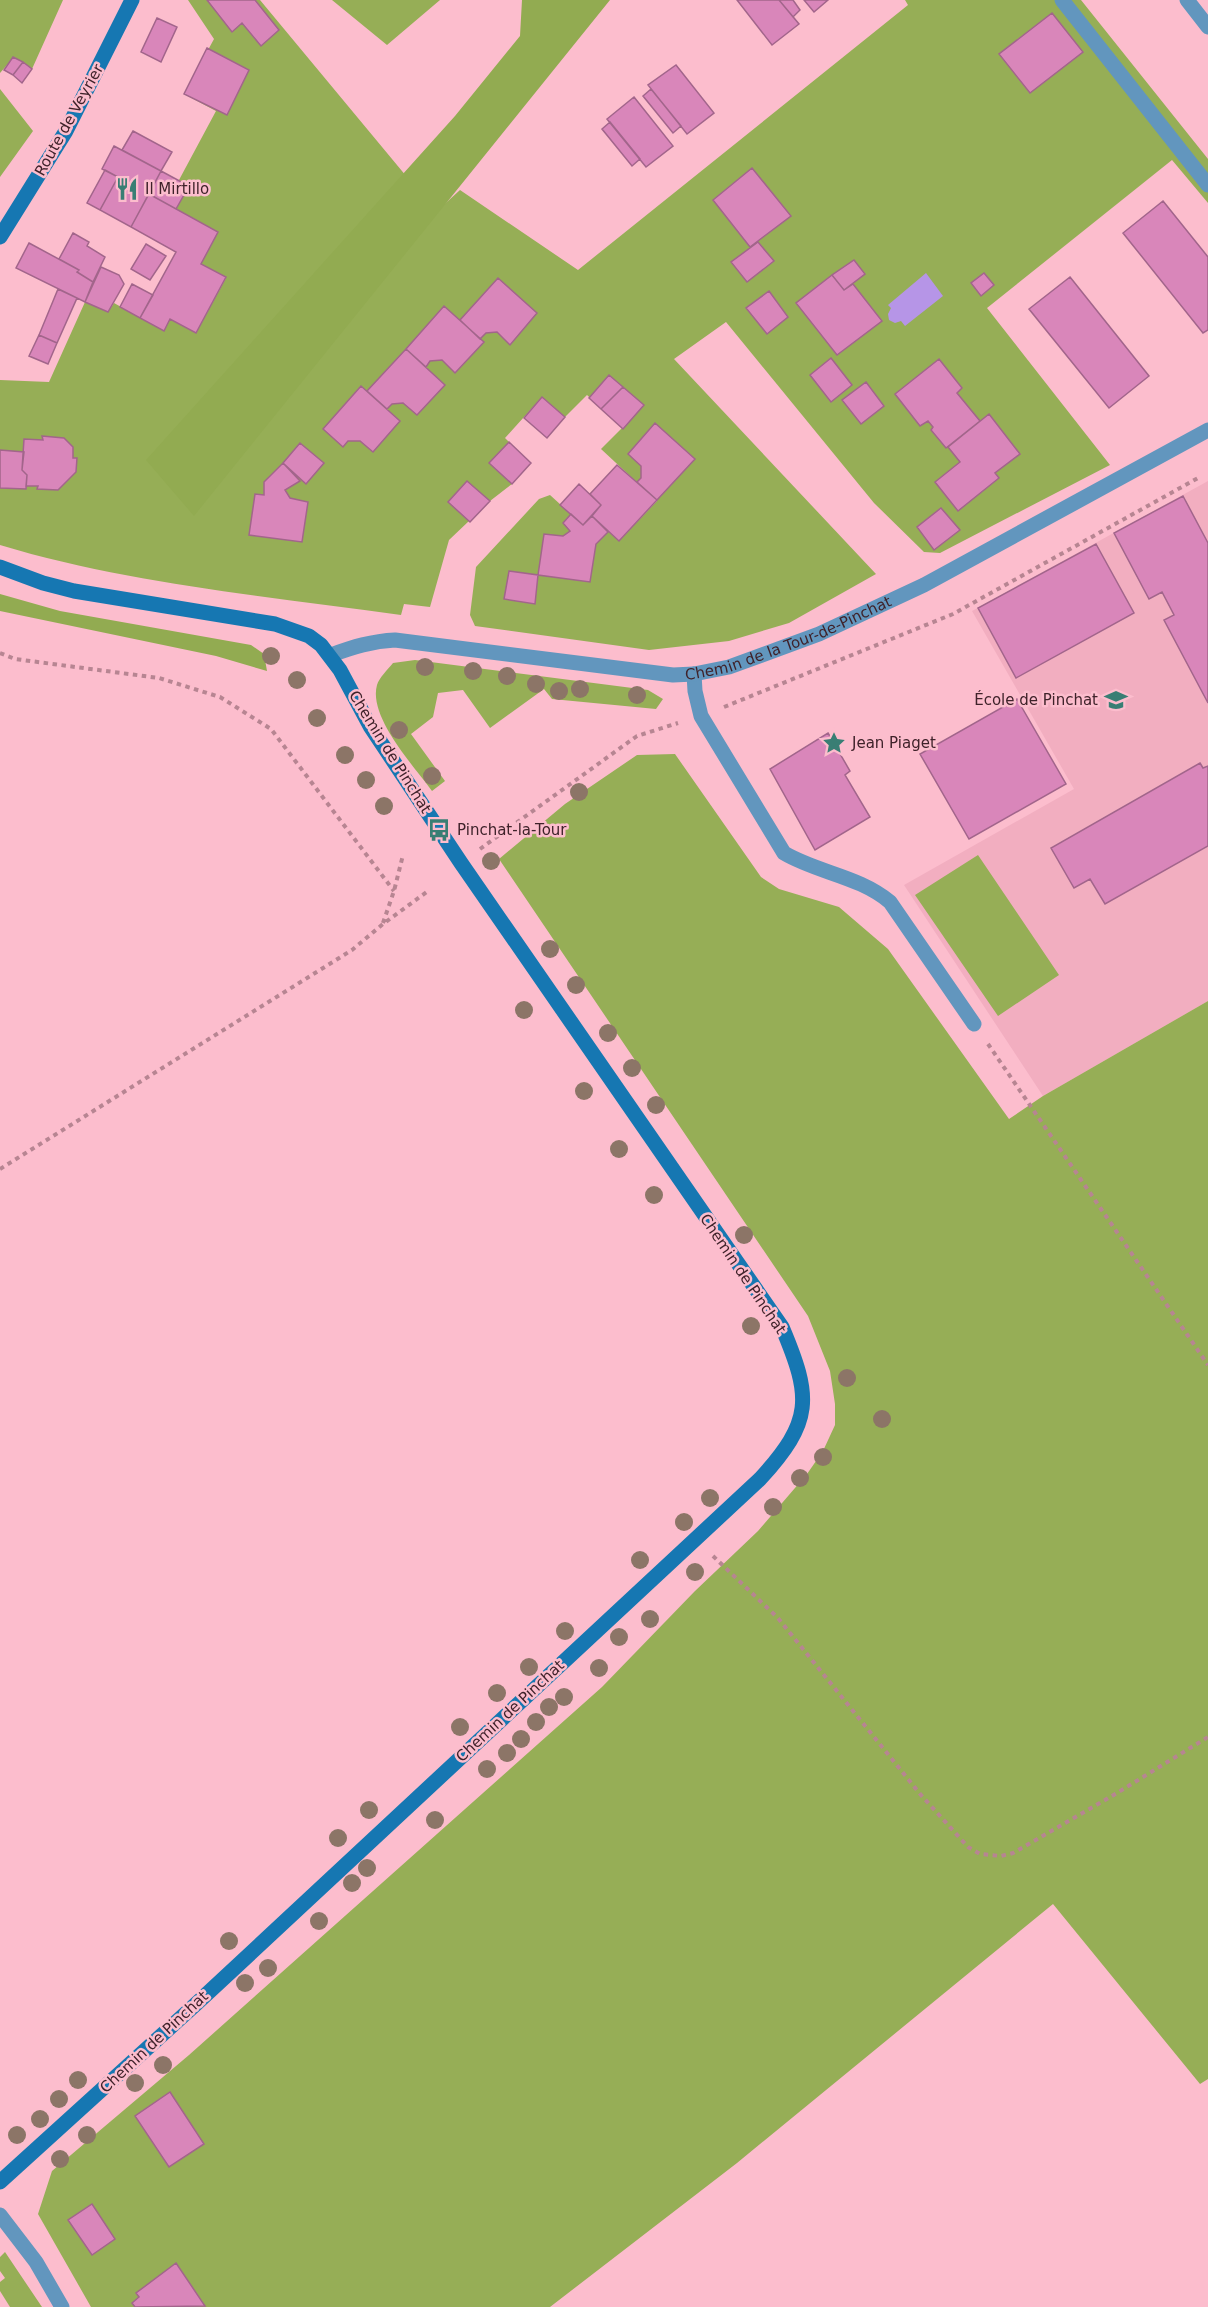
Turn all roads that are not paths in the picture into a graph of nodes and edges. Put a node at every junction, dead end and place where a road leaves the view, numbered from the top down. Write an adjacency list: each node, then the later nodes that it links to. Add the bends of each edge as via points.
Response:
1 (132, 0): 6 (street, Route de Veyrier, via 66,131)
2 (1062, 0): 5 (street)
3 (1187, 0): 4 (street)
4 (1208, 27)
5 (1208, 185)
6 (0, 237)
7 (1208, 430): 10 (street, Chemin de la Tour-de-Pinchat, via 886,603 762,657)
8 (0, 567): 9 (street, Chemin de Pinchat, via 74,591 275,624 309,636)
9 (331, 655): 10 (street, Chemin de la Tour-de-Pinchat, via 377,640 396,640 645,672); 12 (street, Chemin de Pinchat, via 370,726 782,1327 798,1364 802,1412 789,1444 760,1479)
10 (694, 674): 11 (street, via 701,716 784,853 862,883 890,902)
11 (974, 1024)
12 (0, 2182)
13 (0, 2215): 14 (street, via 36,2262)
14 (62, 2307)

